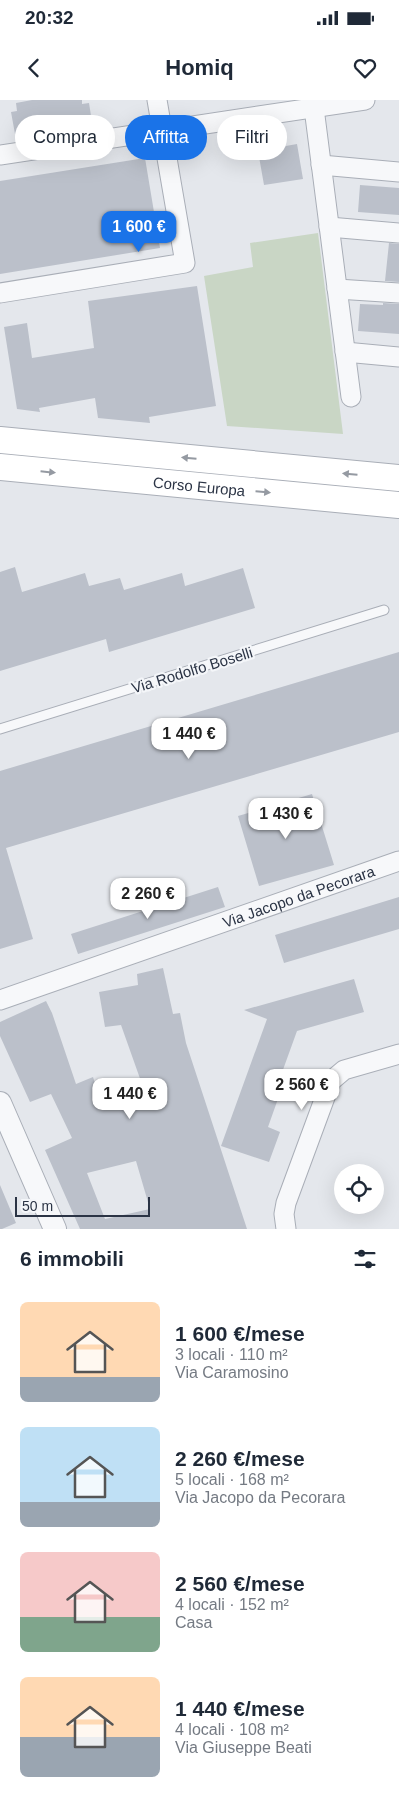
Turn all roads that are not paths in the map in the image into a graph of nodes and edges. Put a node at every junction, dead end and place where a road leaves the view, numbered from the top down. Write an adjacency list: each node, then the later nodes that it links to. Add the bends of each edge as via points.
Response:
1 (157, 100): 4 (street)
2 (364, 100): 3 (street)
3 (314, 108): 5 (street); 9 (street)
4 (159, 115)
5 (207, 124)
6 (125, 136): 7 (street)
7 (0, 155)
8 (167, 160): 14 (street, via 185,263)
9 (321, 166): 10 (street); 11 (street)
10 (399, 172)
11 (329, 227): 12 (street); 13 (street)
12 (399, 233)
13 (337, 288): 15 (street); 16 (street)
14 (0, 293)
15 (399, 293)
16 (345, 352): 17 (street); 18 (street)
17 (399, 357)
18 (351, 397)
19 (0, 440): 21 (main road, Corso Europa, one-way to 19)
20 (0, 467): 22 (main road, Corso Europa, one-way to 22)
21 (399, 478)
22 (399, 505)
23 (384, 610): 24 (lane, Via Rodolfo Boselli)
24 (0, 729)
25 (399, 861): 26 (street, Via Jacopo da Pecorara)
26 (0, 1000)
27 (399, 1054): 30 (street, via 344,1070 332,1082 286,1203)
28 (0, 1103): 29 (street)
29 (55, 1229)
30 (286, 1229)

